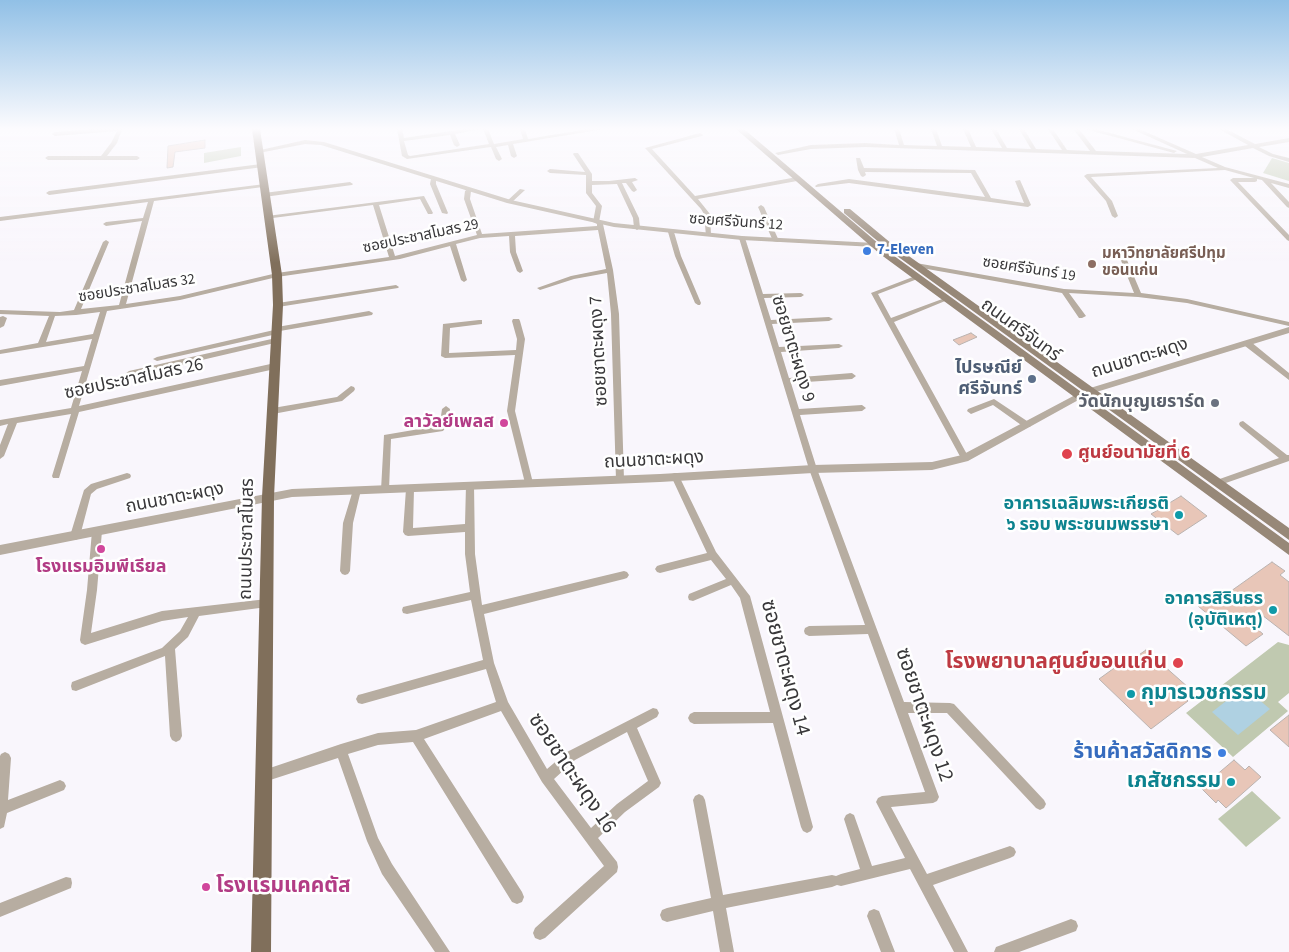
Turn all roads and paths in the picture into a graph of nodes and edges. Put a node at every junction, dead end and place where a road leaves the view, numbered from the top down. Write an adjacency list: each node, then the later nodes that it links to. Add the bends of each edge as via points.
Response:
1 (203, 173): 28 (street)
2 (262, 173): 21 (main road, ถนนประชาสโมสร)
3 (414, 173): 14 (street, ซอยศรีจันทร์ 12)
4 (582, 173): 12 (street)
5 (672, 173): 30 (street)
6 (791, 173): 13 (main road, ถนนศรีจันทร์)
7 (803, 173): 22 (main road, ถนนศรีจันทร์)
8 (862, 173): 19 (street)
9 (974, 173): 32 (street)
10 (1138, 173): 40 (street, via 1087,176 1108,201)
11 (1242, 173): 15 (street)
12 (589, 174): 17 (street)
13 (798, 179): 30 (street); 57 (main road, ถนนศรีจันทร์)
14 (434, 180): 24 (street, ซอยศรีจันทร์ 12); 39 (street, via 432,184)
15 (1264, 180): 23 (street); 36 (street); 52 (street, via 1233,180)
16 (1018, 181): 32 (street, via 1028,205)
17 (589, 183): 18 (street); 45 (street, ซอยชาตะผดุง 7, via 589,193 599,206)
18 (618, 183): 26 (street, via 632,180); 46 (street, via 636,218)
19 (864, 183): 22 (street, via 849,181); 32 (street)
20 (350, 184): 29 (street)
21 (263, 185): 29 (main road, ถนนประชาสโมสร); 31 (street)
22 (818, 186): 56 (main road, ถนนศรีจันทร์)
23 (1289, 186)
24 (458, 188): 27 (street, ซอยศรีจันทร์ 12); 35 (street)
25 (522, 190): 33 (street)
26 (634, 190)
27 (468, 191): 33 (street, ซอยศรีจันทร์ 12); 50 (street, via 467,199)
28 (49, 193)
29 (264, 196): 41 (main road, ถนนประชาสโมสร)
30 (695, 198): 49 (street, via 707,214)
31 (151, 200): 42 (street); 43 (street)
32 (988, 200)
33 (508, 202): 45 (street, ซอยศรีจันทร์ 12)
34 (375, 203): 38 (street, via 422,197); 41 (street); 59 (street)
35 (466, 206)
36 (1289, 206)
37 (761, 207): 53 (street)
38 (430, 213)
39 (445, 213)
40 (1114, 216)
41 (268, 218): 63 (main road, ถนนประชาสโมสร)
42 (146, 219): 44 (street); 75 (street)
43 (0, 220)
44 (106, 224)
45 (599, 224): 46 (street, ซอยศรีจันทร์ 12); 48 (street, ซอยประชาสโมสร 29); 61 (street, ซอยชาตะผดุง 7)
46 (637, 228): 47 (street, ซอยศรีจันทร์ 12)
47 (671, 232): 49 (street, ซอยศรีจันทร์ 12); 73 (street)
48 (512, 234): 50 (street, ซอยประชาสโมสร 29); 62 (street, via 513,252)
49 (708, 235): 51 (street, ซอยศรีจันทร์ 12)
50 (480, 236): 55 (street, ซอยประชาสโมสร 29)
51 (742, 238): 53 (street, ซอยศรีจันทร์ 12); 71 (street, ซอยชาตะผดุง 9)
52 (1289, 239)
53 (776, 241): 57 (street, ซอยศรีจันทร์ 12)
54 (106, 242): 78 (street)
55 (452, 243): 59 (street, ซอยประชาสโมสร 29); 65 (street)
56 (887, 244): 57 (main road); 60 (main road, ถนนศรีจันทร์)
57 (875, 245): 64 (main road, ถนนศรีจันทร์)
58 (1121, 253): 70 (street)
59 (393, 258): 63 (street, ซอยประชาสโมสร 29)
60 (916, 265): 68 (street, ซอยศรีจันทร์ 19); 106 (main road, ถนนศรีจันทร์)
61 (610, 270): 67 (street); 126 (street, ซอยชาตะผดุง 7)
62 (520, 271)
63 (277, 276): 74 (main road, ถนนประชาสโมสร); 75 (street, ซอยประชาสโมสร 32, via 180,298)
64 (918, 277): 72 (main road, ถนนศรีจันทร์); 84 (street, via 874,292)
65 (464, 280)
66 (396, 288): 74 (street)
67 (540, 288)
68 (1064, 291): 70 (street, ซอยศรีจันทร์ 19); 80 (street)
69 (801, 295): 71 (street)
70 (1138, 295): 88 (street, ซอยศรีจันทร์ 19, via 1203,304)
71 (761, 296): 86 (street, ซอยชาตะผดุง 9)
72 (947, 299): 84 (street); 107 (main road, ถนนศรีจันทร์)
73 (698, 303)
74 (278, 305): 89 (main road, ถนนประชาสโมสร)
75 (122, 307): 78 (street, ซอยประชาสโมสร 32)
76 (104, 311): 90 (street)
77 (369, 312): 89 (street)
78 (76, 313): 79 (street, ซอยประชาสโมสร 32)
79 (2, 316): 87 (street)
80 (1082, 316)
81 (52, 318): 92 (street)
82 (829, 319): 86 (street)
83 (516, 320): 96 (street, via 521,339)
84 (890, 321): 120 (street)
85 (478, 322): 96 (street, via 446,326 445,356)
86 (768, 322): 94 (street, ซอยชาตะผดุง 9)
87 (0, 326)
88 (1288, 329): 91 (street, ถนนชาตะผดุง)
89 (277, 334): 97 (street); 98 (main road, ถนนประชาสโมสร); 100 (street)
90 (97, 336): 92 (street); 99 (street)
91 (1248, 344): 102 (street); 106 (street, ถนนชาตะผดุง)
92 (41, 345): 95 (street)
93 (839, 346): 94 (street)
94 (777, 350): 103 (street, ซอยชาตะผดุง 9)
95 (0, 352)
96 (519, 352): 127 (street, via 511,411)
97 (157, 359)
98 (275, 366): 110 (street, ซอยประชาสโมสร 26); 111 (main road, ถนนประชาสโมสร)
99 (87, 368): 104 (street); 110 (street)
100 (129, 374)
101 (852, 376): 103 (street)
102 (1289, 377)
103 (786, 380): 113 (street, ซอยชาตะผดุง 9)
104 (0, 383)
105 (351, 390): 111 (street, via 339,399)
106 (1090, 391): 107 (main road, ถนนชาตะผดุง); 118 (main road, ถนนศรีจันทร์)
107 (1080, 396): 117 (street, ถนนชาตะผดุง); 118 (main road, ถนนศรีจันทร์)
108 (862, 408): 113 (street)
109 (446, 409): 132 (street, via 444,424 437,430 387,437)
110 (75, 410): 114 (street, ซอยประชาสโมสร 26); 123 (street)
111 (273, 411): 133 (main road, ถนนประชาสโมสร)
112 (972, 411): 117 (street, via 994,402)
113 (795, 412): 122 (street, ซอยชาตะผดุง 9)
114 (14, 421): 115 (street, ซอยประชาสโมสร 26); 119 (street)
115 (0, 423)
116 (1243, 424): 121 (street)
117 (1027, 426): 120 (street, ถนนชาตะผดุง)
118 (1160, 448): 128 (main road, ถนนศรีจันทร์); 139 (main road, ถนนศรีจันทร์)
119 (0, 456)
120 (966, 458): 122 (street, ถนนชาตะผดุง, via 932,466)
121 (1288, 459): 128 (street)
122 (813, 469): 125 (street, ถนนชาตะผดุง); 151 (street, ซอยชาตะผดุง 12)
123 (56, 476)
124 (127, 476): 137 (street, via 94,486 86,492)
125 (675, 476): 126 (street, ถนนชาตะผดุง); 140 (street, ซอยชาตะผดุง 14)
126 (620, 480): 127 (street, ถนนชาตะผดุง)
127 (529, 483): 129 (street, ถนนชาตะผดุง)
128 (1217, 483): 136 (main road, ถนนศรีจันทร์)
129 (470, 485): 130 (street, ถนนชาตะผดุง); 134 (street, ซอยชาตะผดุง 16)
130 (410, 489): 132 (street, ถนนชาตะผดุง); 134 (street, via 408,532)
131 (357, 490): 132 (street, ถนนชาตะผดุง); 133 (street, ถนนชาตะผดุง); 142 (street, via 348,523)
132 (385, 490)
133 (268, 497): 135 (street, ถนนชาตะผดุง); 147 (main road, ถนนประชาสโมสร)
134 (469, 528): 145 (street, ซอยชาตะผดุง 16)
135 (96, 531): 137 (street, ถนนชาตะผดุง); 150 (street, via 85,640 162,616)
136 (1289, 535)
137 (75, 536): 138 (street, ถนนชาตะผดุง)
138 (0, 550)
139 (1289, 550)
140 (713, 556): 141 (street); 144 (street, ซอยชาตะผดุง 14)
141 (660, 569)
142 (345, 571)
143 (624, 575): 149 (street)
144 (733, 580): 146 (street); 160 (street, ซอยชาตะผดุง 14, via 745,596)
145 (476, 595): 148 (street); 149 (street, ซอยชาตะผดุง 16)
146 (693, 597)
147 (266, 603): 150 (street); 167 (main road, ถนนประชาสโมสร)
148 (407, 610)
149 (478, 611): 154 (street, ซอยชาตะผดุง 16)
150 (196, 612): 153 (street, via 184,634)
151 (872, 629): 152 (street); 158 (street, ซอยชาตะผดุง 12)
152 (809, 631)
153 (170, 647): 155 (street); 163 (street)
154 (489, 663): 156 (street); 157 (street, ซอยชาตะผดุง 16)
155 (76, 686)
156 (362, 699)
157 (504, 705): 164 (street); 168 (street, ซอยชาตะผดุง 16)
158 (900, 707): 171 (street, via 950,708); 178 (street, ซอยชาตะผดุง 12, via 933,797 882,802)
159 (653, 713): 162 (street)
160 (778, 717): 161 (street); 175 (street, ซอยชาตะผดุง 14)
161 (694, 718)
162 (630, 725): 168 (street, via 571,756); 176 (street, via 655,783)
163 (176, 736)
164 (416, 736): 165 (street, via 378,738); 182 (street)
165 (341, 750): 167 (street); 189 (street, via 373,841 387,869)
166 (5, 758): 172 (street)
167 (264, 776): 190 (main road, ถนนประชาสโมสร)
168 (546, 778): 176 (street, ซอยชาตะผดุง 16)
169 (60, 786): 172 (street)
170 (699, 800): 183 (street)
171 (1040, 804)
172 (1, 809): 174 (street)
173 (850, 819): 179 (street)
174 (0, 823)
175 (807, 828)
176 (590, 837): 188 (street, ซอยชาตะผดุง 16, via 612,867)
177 (1010, 852): 180 (street)
178 (913, 862): 179 (street); 180 (street, ซอยชาตะผดุง 12)
179 (868, 873): 183 (street)
180 (924, 882): 193 (street, ซอยชาตะผดุง 12)
181 (66, 883): 184 (street)
182 (517, 897)
183 (718, 903): 185 (street); 191 (street)
184 (0, 910)
185 (667, 915)
186 (874, 916): 192 (street)
187 (1071, 926): 194 (street)
188 (540, 933)
189 (441, 951)
190 (261, 952)
191 (727, 952)
192 (888, 952)
193 (961, 952)
194 (1001, 952)

